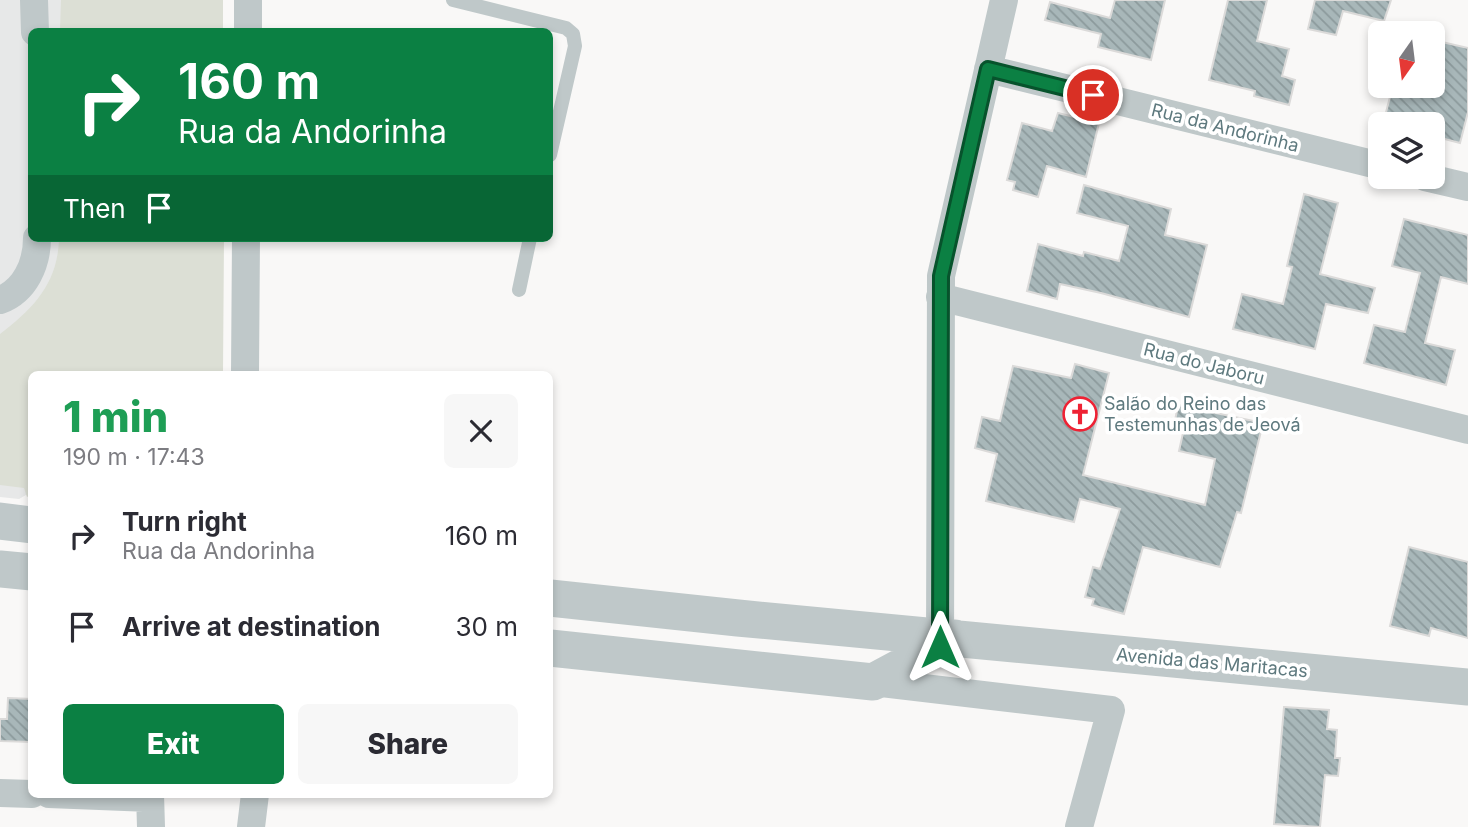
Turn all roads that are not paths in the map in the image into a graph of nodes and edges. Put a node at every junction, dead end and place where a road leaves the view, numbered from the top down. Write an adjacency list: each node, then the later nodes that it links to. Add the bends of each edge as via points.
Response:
1 (34, 0): 5 (street)
2 (248, 0): 6 (street)
3 (453, 0): 8 (lane, via 566,28 573,34 575,46)
4 (1004, 0): 7 (street)
5 (35, 28)
6 (248, 28)
7 (988, 69): 9 (street, Rua da Andorinha); 16 (street)
8 (553, 142)
9 (1368, 163)
10 (1445, 182): 11 (street)
11 (1468, 187)
12 (37, 242): 17 (street, via 25,280)
13 (246, 242): 18 (street)
14 (529, 242): 15 (lane)
15 (519, 290)
16 (940, 297): 19 (street, Rua do Jaboru); 25 (street)
17 (0, 300)
18 (245, 371)
19 (1468, 430)
20 (0, 521): 21 (street)
21 (28, 524)
22 (0, 569): 23 (street)
23 (28, 572)
24 (560, 599): 25 (street, Avenida das Maritacas); 26 (street)
25 (945, 641): 27 (street); 28 (street, Avenida das Maritacas)
26 (558, 649): 27 (street)
27 (873, 682): 35 (street, via 1111,710)
28 (1468, 687)
29 (0, 793): 30 (street)
30 (28, 794)
31 (150, 798): 33 (street)
32 (255, 798): 34 (street)
33 (151, 827)
34 (251, 827)
35 (1079, 827)

